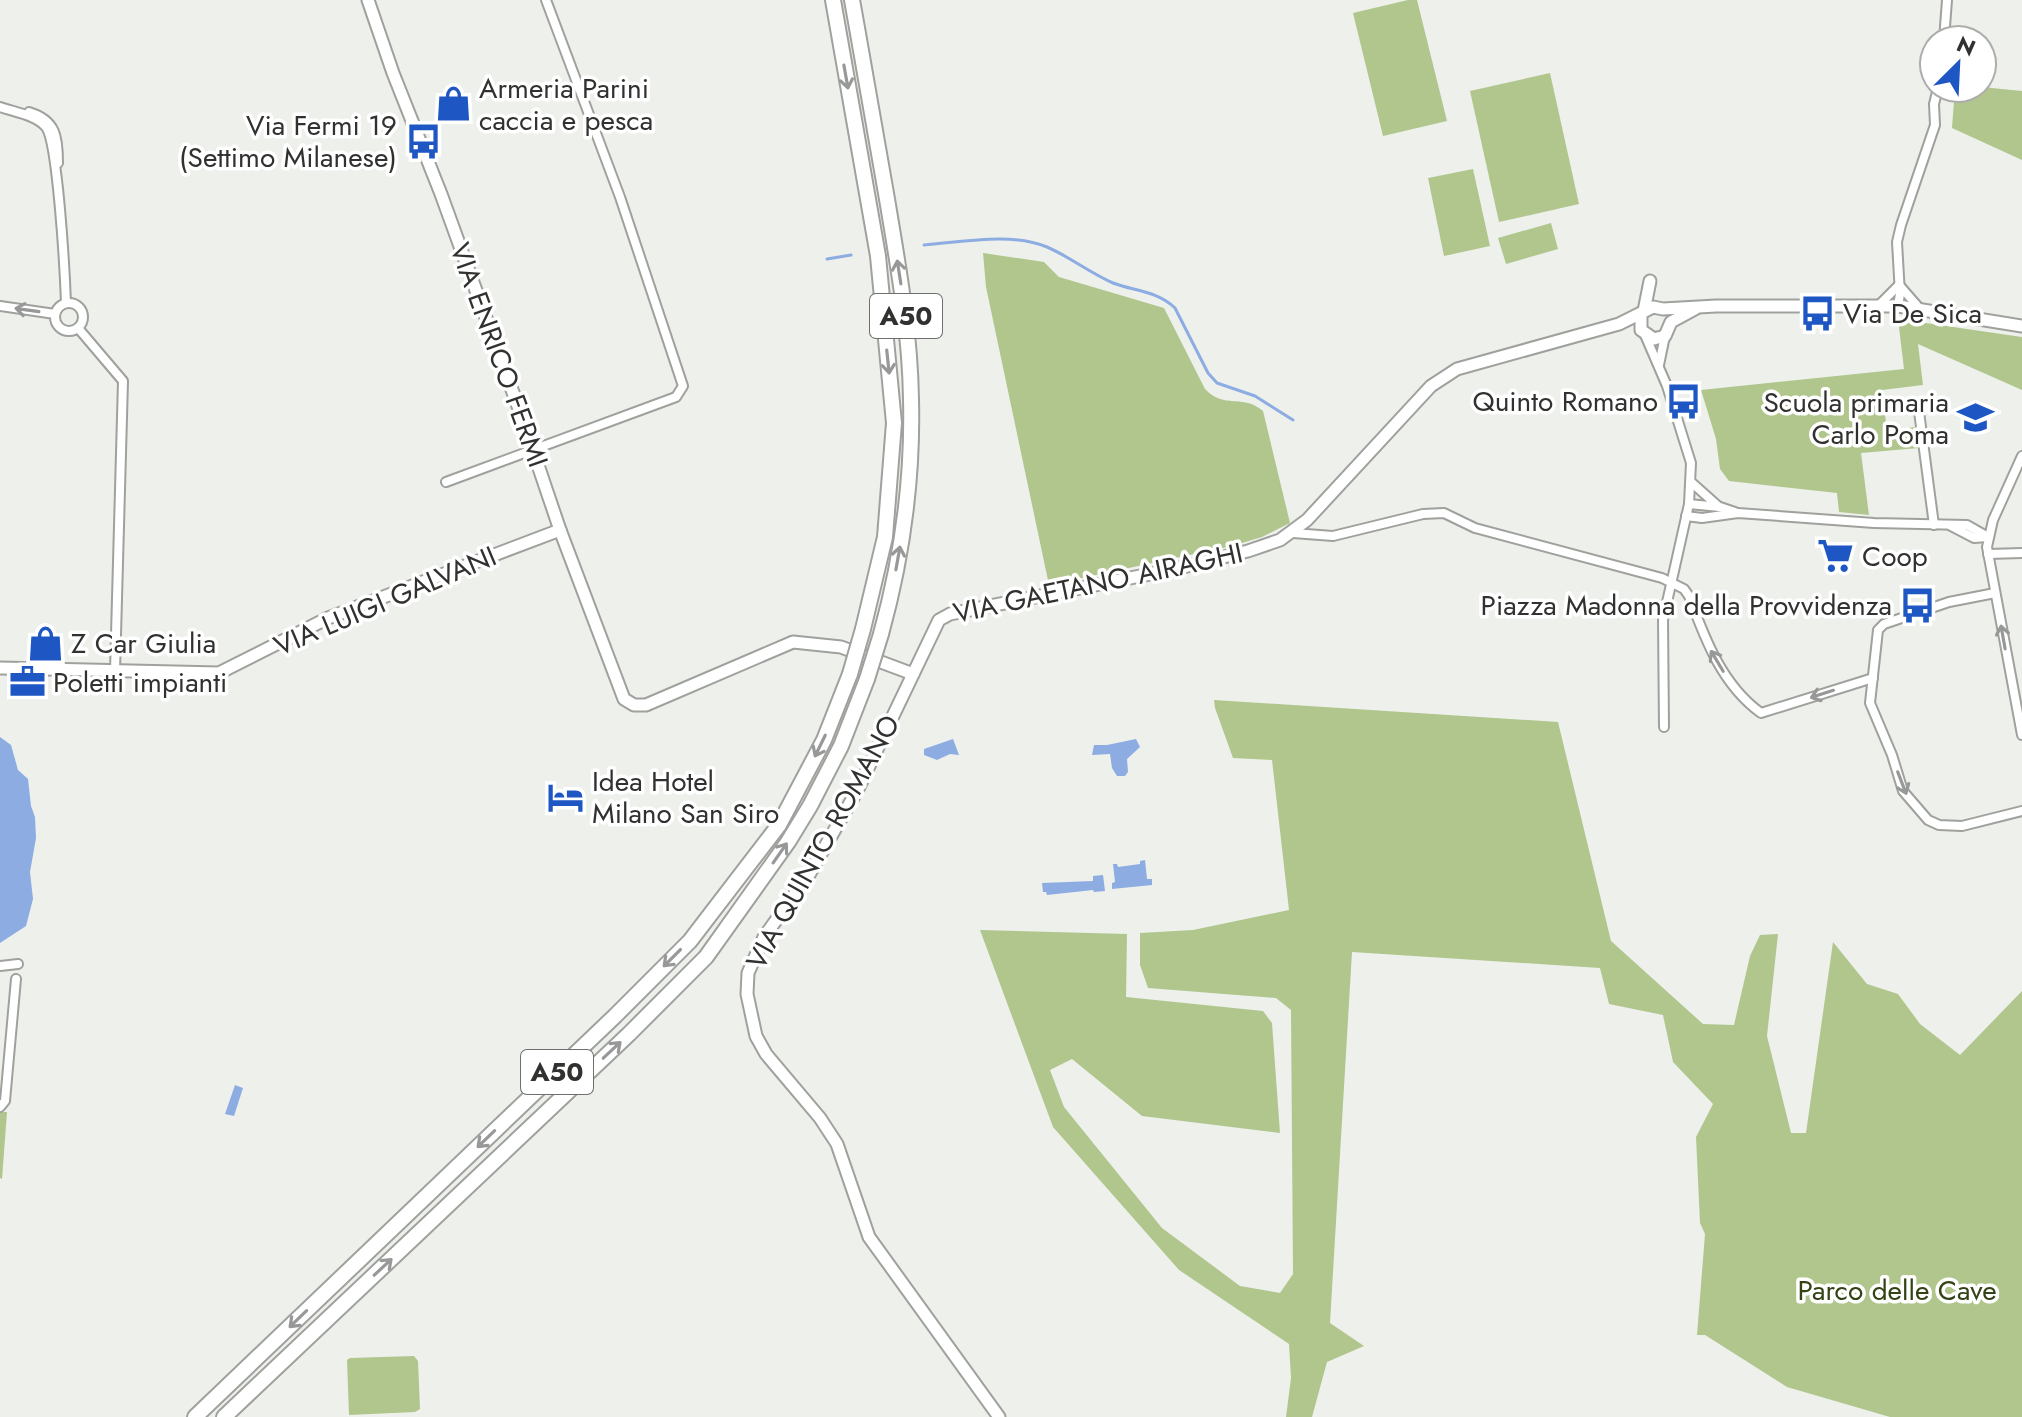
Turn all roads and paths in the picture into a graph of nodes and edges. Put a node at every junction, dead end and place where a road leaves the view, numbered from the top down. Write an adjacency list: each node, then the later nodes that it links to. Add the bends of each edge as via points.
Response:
1 (368, 0): 27 (street, VIA ENRICO FERMI)
2 (546, 0): 27 (street, via 683,386 676,397)
3 (833, 0): 56 (highway, A50, one-way to 56, bridge, via 878,256 894,423 885,537 850,674 824,740 779,825 690,941)
4 (852, 0): 57 (highway, A50, one-way to 4, bridge, via 706,957 788,842 841,746 867,679 898,563 911,398 904,303)
5 (1947, 0): 6 (street)
6 (1945, 24)
7 (1935, 104): 9 (street, via 1935,125 1899,233)
8 (0, 106): 10 (street, via 40,115 54,127)
9 (1899, 285): 12 (street); 13 (street); 16 (street)
10 (66, 303): 18 (street); 22 (street, via 82,311)
11 (0, 306): 18 (street, one-way to 11)
12 (1878, 306): 13 (street); 14 (street)
13 (1898, 306): 16 (street)
14 (1699, 307): 15 (street); 19 (street)
15 (1661, 308): 17 (street); 17 (street, via 1650,284); 19 (street)
16 (1920, 309): 21 (street)
17 (1643, 313): 20 (street); 23 (street)
18 (55, 314): 22 (street, via 63,330)
19 (1671, 322): 24 (street)
20 (1619, 324): 23 (street); 35 (street, via 1480,361 1444,376)
21 (2022, 326)
22 (78, 328): 46 (street, via 123,381)
23 (1643, 332): 24 (street, via 1654,339); 25 (street)
24 (1665, 336): 25 (street)
25 (1658, 365): 30 (street, via 1689,451)
26 (1890, 407): 36 (street, via 1918,404)
27 (533, 449): 29 (street); 37 (street, VIA ENRICO FERMI)
28 (2022, 456): 40 (street)
29 (446, 482)
30 (1691, 482): 31 (street); 32 (street)
31 (1689, 504): 32 (street); 34 (street)
32 (1720, 507): 33 (street)
33 (1738, 513): 34 (street); 36 (street)
34 (1686, 516): 43 (street)
35 (1307, 520): 38 (street); 39 (street)
36 (1934, 525): 40 (street, via 1950,525 1974,538)
37 (560, 530): 46 (street, VIA LUIGI GALVANI, via 339,614 225,671); 47 (street, VIA ENRICO FERMI, via 623,697 634,705 662,699 793,642 841,647)
38 (1293, 533): 39 (street, VIA GAETANO AIRAGHI); 47 (street, VIA GAETANO AIRAGHI, via 1248,551 1175,569 950,614 932,629)
39 (1324, 536): 43 (street, VIA GAETANO AIRAGHI, via 1444,513 1475,528)
40 (1988, 537): 42 (street)
41 (2022, 553): 42 (street)
42 (1988, 554): 44 (street)
43 (1671, 582): 48 (street, one-way to 43, via 1761,713 1723,672 1689,596); 49 (street, via 1663,620)
44 (1995, 593): 48 (street, via 1884,624 1878,630); 50 (street, one-way to 44)
45 (0, 668): 46 (street, VIA LUIGI GALVANI)
46 (115, 671)
47 (913, 674): 58 (street, VIA QUINTO ROMANO, via 858,789 759,947 748,973 747,994 756,1036 766,1054 837,1144 869,1237)
48 (1873, 678): 51 (street, one-way to 51, via 1870,703 1903,791 1928,820 1962,826)
49 (1664, 727)
50 (2022, 735)
51 (2022, 811)
52 (18, 964): 53 (street)
53 (0, 966)
54 (16, 979): 55 (street, via 5,1101)
55 (0, 1107)
56 (195, 1417)
57 (224, 1417)
58 (999, 1417)

